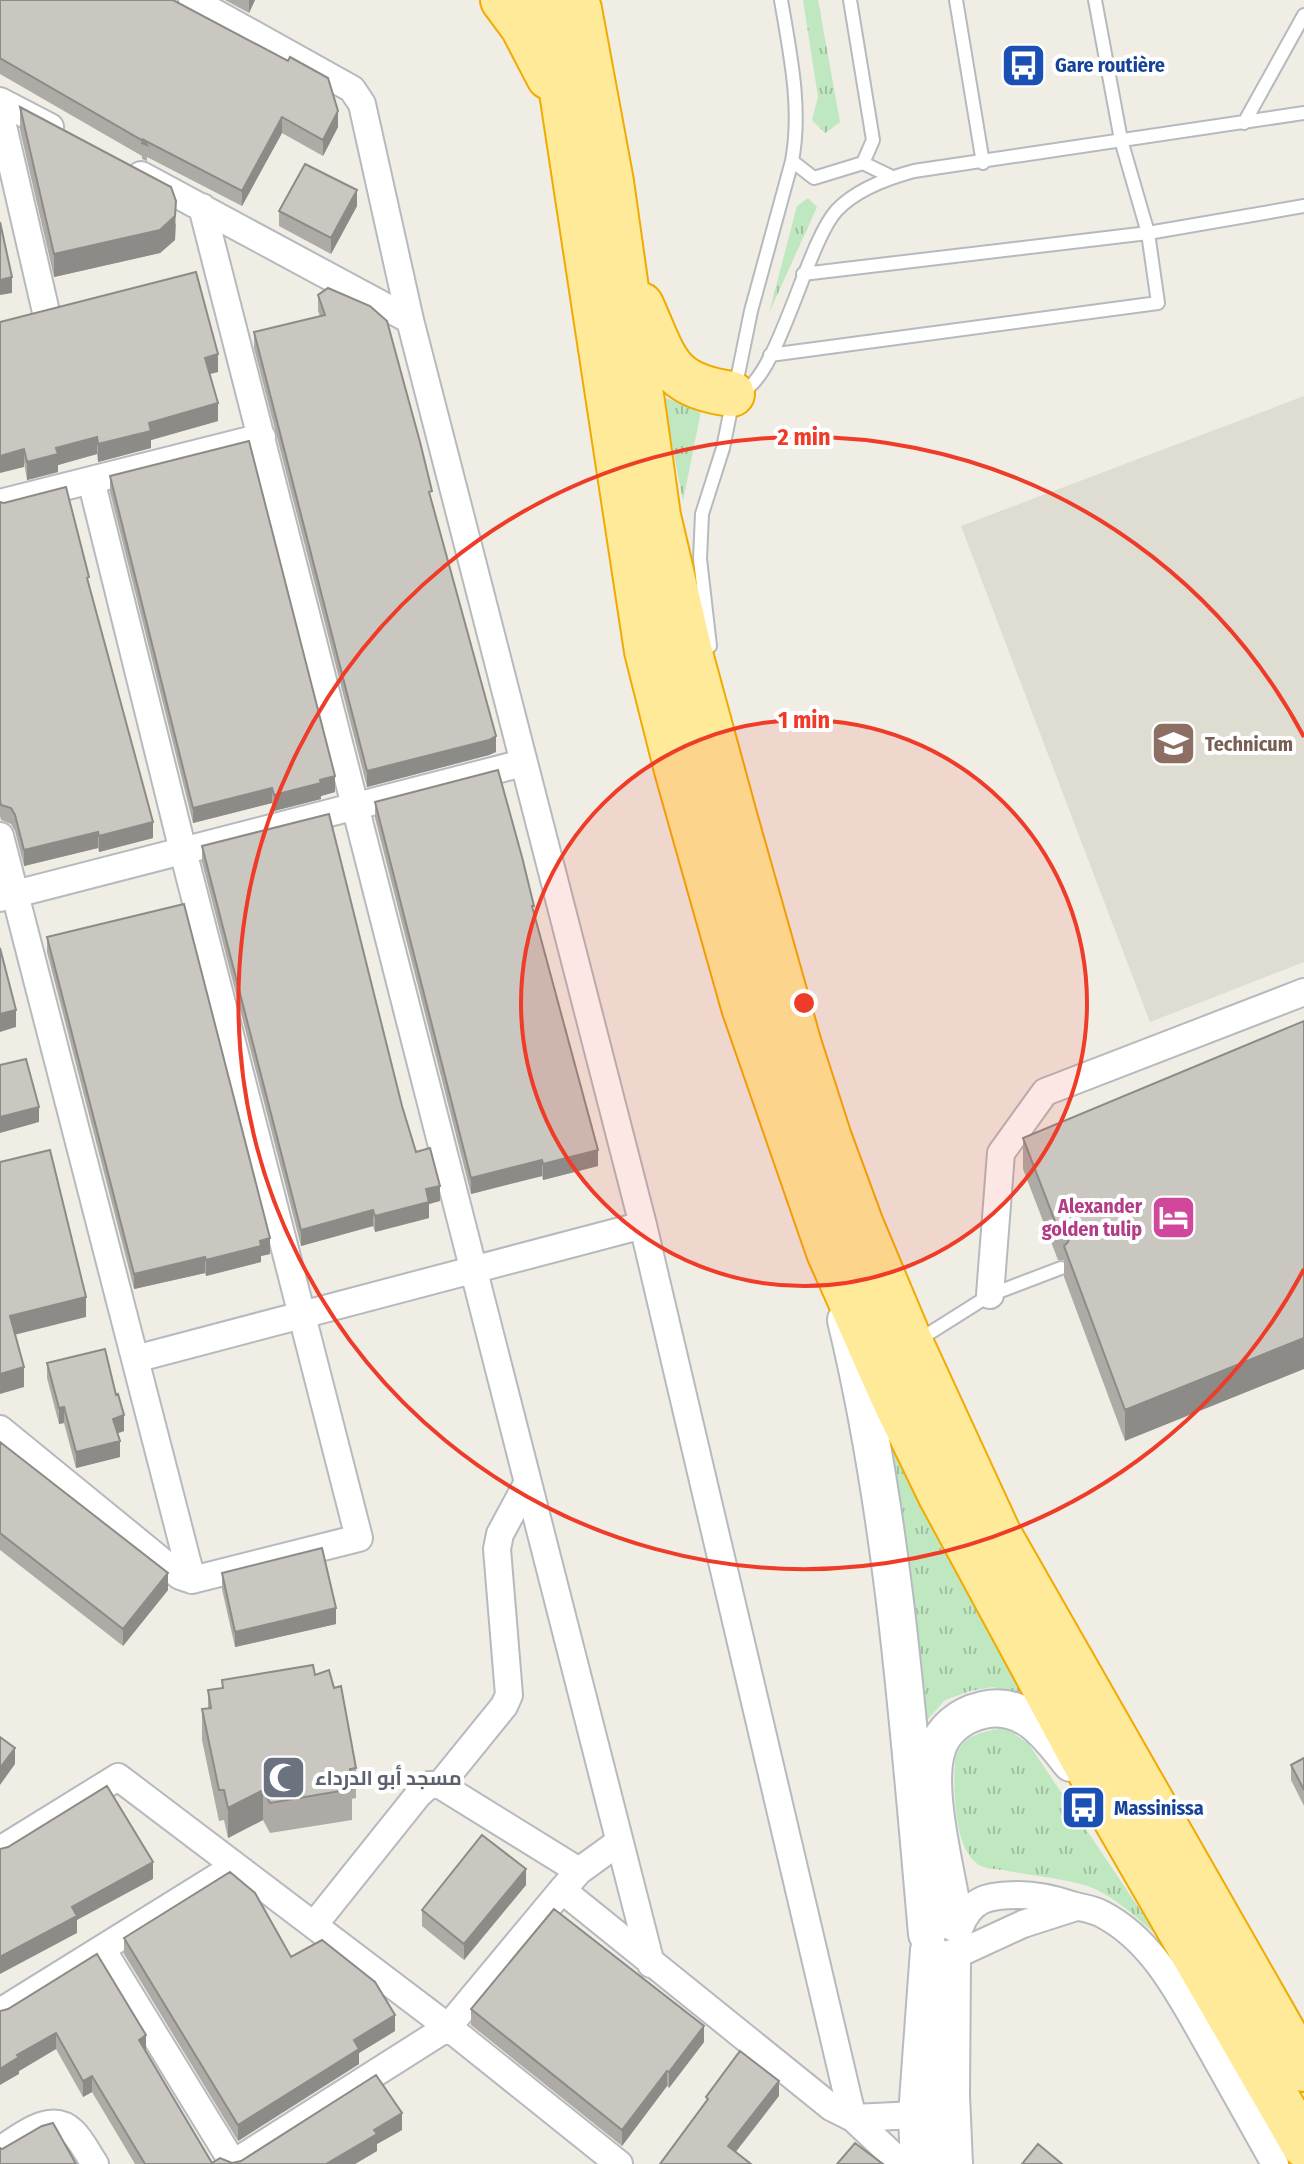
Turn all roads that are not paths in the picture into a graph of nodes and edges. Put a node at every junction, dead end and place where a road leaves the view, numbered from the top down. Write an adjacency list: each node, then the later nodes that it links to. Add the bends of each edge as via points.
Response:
1 (192, 0): 32 (street, via 352,89 362,104)
2 (503, 0): 16 (highway, via 549,76)
3 (548, 0): 16 (highway)
4 (578, 0): 11 (highway)
5 (594, 0): 11 (highway)
6 (781, 0): 19 (lane, via 797,132)
7 (850, 0): 20 (lane, via 873,140)
8 (956, 0): 21 (lane)
9 (1095, 0): 18 (lane)
10 (1304, 15): 15 (lane)
11 (589, 63): 27 (highway)
12 (0, 101): 17 (street)
13 (0, 113): 30 (street)
14 (1304, 113): 15 (lane)
15 (1244, 123): 18 (lane)
16 (569, 135): 48 (highway, via 647,651 744,1007)
17 (67, 136)
18 (1121, 140): 21 (lane); 26 (lane)
19 (792, 161): 20 (lane, via 814,178); 34 (lane)
20 (863, 163): 23 (lane)
21 (983, 163): 23 (lane)
22 (121, 164): 25 (street)
23 (892, 177): 28 (lane, via 837,210)
24 (1304, 206): 26 (lane)
25 (202, 207): 32 (street); 35 (street, via 205,270)
26 (1148, 233): 28 (lane); 33 (lane, via 1158,303)
27 (624, 268): 34 (highway, via 673,369 703,390); 42 (highway, via 658,516)
28 (803, 274): 33 (lane)
29 (76, 304): 30 (street)
30 (46, 312): 31 (street)
31 (15, 319)
32 (410, 320): 40 (street)
33 (770, 355): 34 (lane, via 745,391)
34 (732, 394): 38 (lane, via 723,448 702,514 700,559)
35 (262, 437): 36 (street); 41 (street)
36 (91, 480): 37 (street); 44 (street)
37 (0, 503)
38 (711, 654)
39 (720, 714): 42 (lane)
40 (523, 763): 41 (street); 47 (street)
41 (356, 807): 44 (street); 50 (street)
42 (735, 819): 53 (highway, via 829,1138)
43 (0, 836): 45 (street)
44 (183, 851): 45 (street); 52 (street)
45 (7, 896): 54 (street)
46 (1304, 992): 51 (street, via 1045,1092 1001,1153)
47 (643, 1225): 50 (street); 73 (street)
48 (829, 1252): 59 (highway, via 940,1494); 66 (main road, via 854,1354 885,1529 912,1761)
49 (1061, 1268): 51 (lane)
50 (472, 1270): 52 (street); 56 (street)
51 (990, 1295): 53 (lane)
52 (302, 1314): 54 (street); 57 (street, via 359,1538)
53 (911, 1344): 71 (highway, via 998,1533)
54 (135, 1359): 57 (street)
55 (0, 1429): 57 (street, via 180,1576)
56 (527, 1484): 58 (street, via 497,1549 509,1695); 60 (street)
57 (192, 1580)
58 (440, 1785): 63 (street); 65 (street, via 429,1785 418,1795)
59 (1114, 1816): 66 (main road, via 1029,1718 993,1707 962,1717 943,1737 933,1777); 74 (highway)
60 (619, 1842): 63 (street); 68 (street)
61 (0, 1850): 62 (street, via 118,1777)
62 (235, 1866): 65 (street); 67 (street)
63 (570, 1880): 68 (street); 70 (street)
64 (1076, 1907): 66 (street); 66 (street, via 1046,1896 993,1896 974,1904); 82 (street, via 1100,1913 1154,1957 1178,1990)
65 (314, 1925): 70 (street)
66 (947, 1941): 72 (main road); 81 (main road)
67 (102, 1949): 69 (street); 77 (street)
68 (651, 1964): 73 (street, via 831,2107)
69 (0, 2012)
70 (448, 2027): 77 (street); 78 (street)
71 (1304, 2069)
72 (917, 2115): 73 (street); 80 (main road)
73 (853, 2118): 79 (street)
74 (1304, 2145)
75 (0, 2150): 76 (street, via 39,2126 57,2123 73,2131)
76 (95, 2164)
77 (232, 2164)
78 (619, 2164)
79 (902, 2164)
80 (919, 2164)
81 (954, 2164)
82 (1275, 2164)

